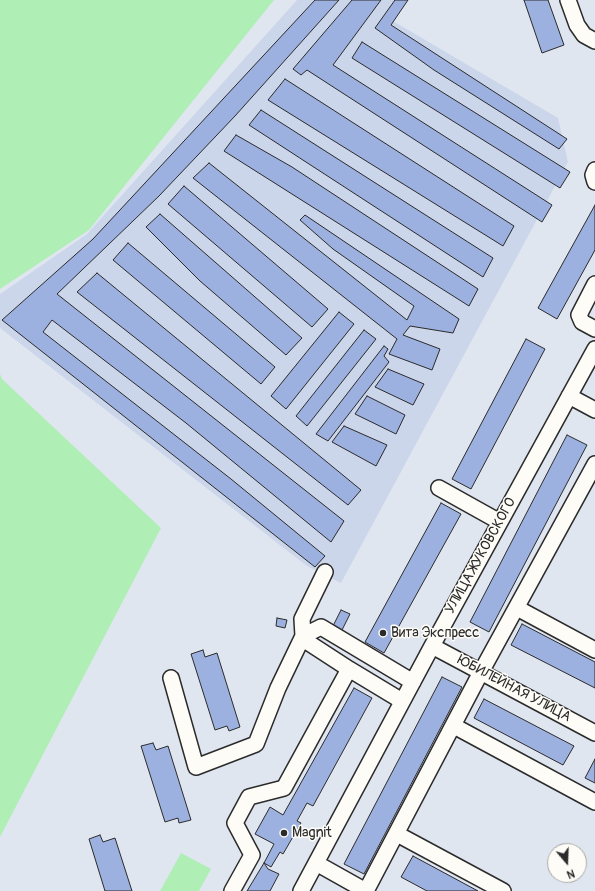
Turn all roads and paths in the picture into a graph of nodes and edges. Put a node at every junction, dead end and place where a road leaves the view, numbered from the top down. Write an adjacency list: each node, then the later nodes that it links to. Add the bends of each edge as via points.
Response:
1 (568, 0): 2 (street, via 577,25 584,35)
2 (595, 41)
3 (595, 170): 4 (street)
4 (595, 182)
5 (595, 284): 6 (street, via 579,315 582,322)
6 (595, 329)
7 (594, 350): 8 (street, УЛИЦА ЖУКОВСКОГО)
8 (569, 396): 9 (street); 12 (street, УЛИЦА ЖУКОВСКОГО)
9 (595, 410)
10 (595, 464): 14 (street)
11 (439, 488): 12 (street)
12 (500, 522): 16 (street, УЛИЦА ЖУКОВСКОГО)
13 (325, 572): 15 (street, via 302,619)
14 (517, 608): 17 (street); 19 (street)
15 (303, 636): 18 (street); 20 (street, via 278,688 256,744 190,769); 21 (street, via 321,627)
16 (432, 646): 19 (street, ЮБИЛЕЙНАЯ УЛИЦА); 21 (street, УЛИЦА ЖУКОВСКОГО)
17 (595, 650)
18 (349, 669): 22 (street); 28 (street, via 284,788 249,797 235,823 252,855)
19 (482, 672): 23 (street); 24 (street, ЮБИЛЕЙНАЯ УЛИЦА)
20 (171, 678)
21 (413, 682): 22 (street, УЛИЦА ЖУКОВСКОГО)
22 (402, 701): 27 (street, УЛИЦА ЖУКОВСКОГО)
23 (454, 726): 25 (street); 26 (street)
24 (595, 733)
25 (595, 802)
26 (397, 834): 30 (street); 31 (street)
27 (316, 863): 29 (street, УЛИЦА ЖУКОВСКОГО); 30 (street)
28 (232, 891)
29 (301, 891)
30 (366, 891)
31 (503, 891)

